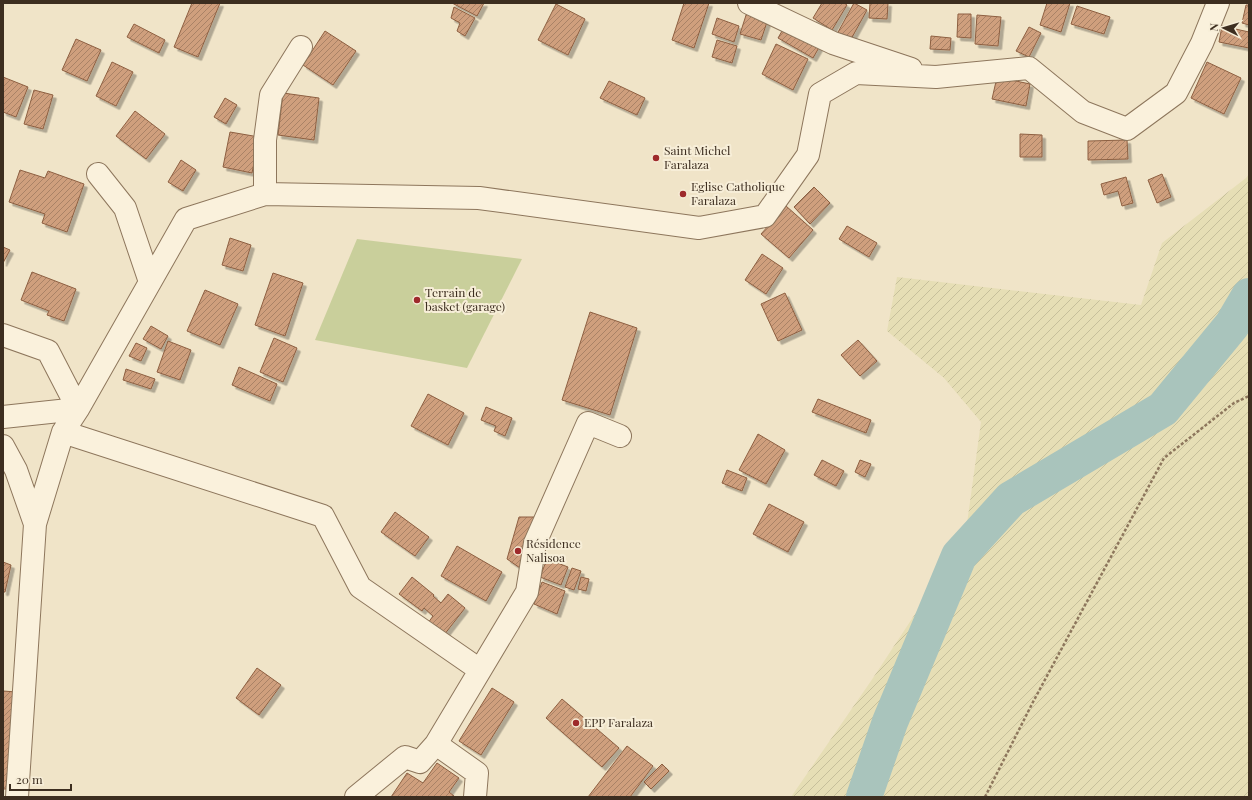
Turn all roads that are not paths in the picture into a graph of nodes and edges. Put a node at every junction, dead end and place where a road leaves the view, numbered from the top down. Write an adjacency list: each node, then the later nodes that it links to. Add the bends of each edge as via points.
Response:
1 (749, 3): 4 (street, via 833,43)
2 (1218, 3): 4 (street, via 1202,43 1176,93 1127,129 1083,112 1029,68)
3 (301, 47): 6 (street, via 270,95 265,140)
4 (936, 77): 6 (street, via 856,73 820,94 808,155 765,216 699,228 480,198)
5 (98, 174): 7 (street, via 125,208)
6 (265, 194): 7 (street, via 186,219)
7 (150, 282): 9 (street)
8 (3, 335): 9 (street, via 48,351)
9 (78, 409): 10 (street); 11 (street)
10 (3, 417)
11 (63, 432): 14 (street); 15 (street, via 323,516 360,587)
12 (620, 436): 15 (street, via 588,423 535,543 527,592)
13 (3, 446): 14 (street, via 16,470)
14 (35, 524): 17 (street)
15 (480, 670): 16 (street)
16 (436, 744): 18 (street, via 420,762 405,757); 19 (street, via 477,773)
17 (17, 797)
18 (356, 797)
19 (475, 797)

